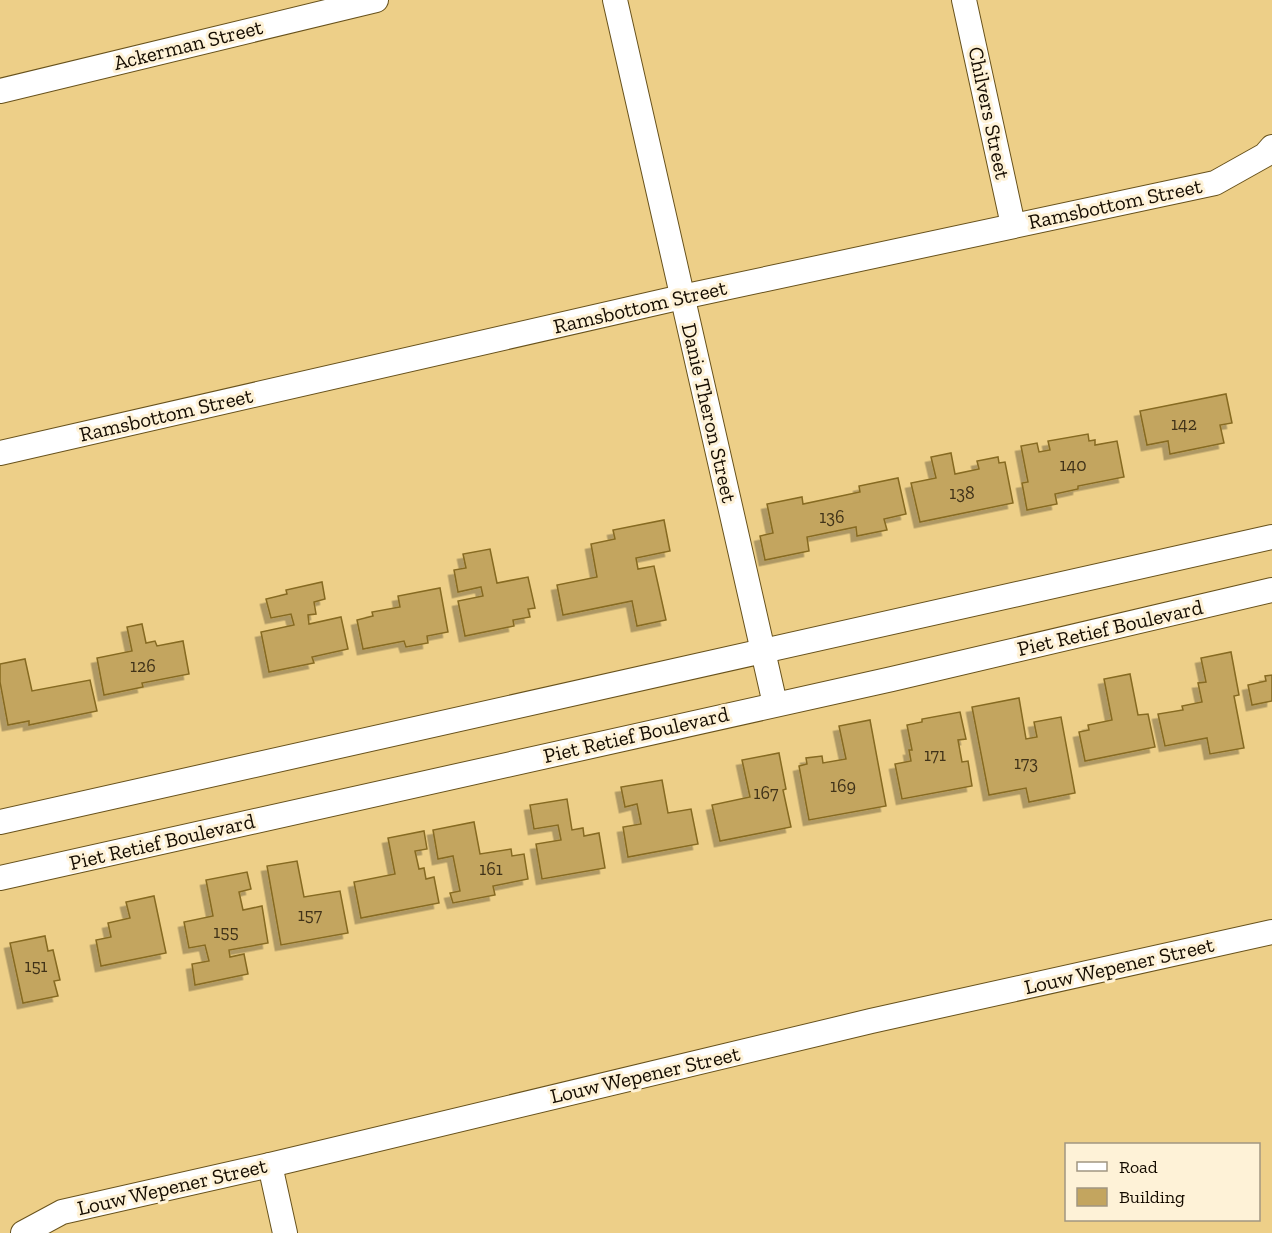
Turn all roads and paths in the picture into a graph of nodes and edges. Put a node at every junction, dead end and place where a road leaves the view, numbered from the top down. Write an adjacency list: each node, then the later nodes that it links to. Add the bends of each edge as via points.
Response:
1 (376, 0): 4 (street, Ackerman Street)
2 (615, 0): 7 (street, Danie Theron Street)
3 (964, 0): 6 (street, Chilvers Street)
4 (0, 90)
5 (1272, 147): 6 (street, Ramsbottom Street, via 1265,155 1215,183)
6 (1013, 225): 7 (street, Ramsbottom Street)
7 (682, 297): 8 (street, Ramsbottom Street); 11 (street, Danie Theron Street)
8 (0, 453)
9 (1272, 537): 11 (street)
10 (1272, 590): 12 (street, Piet Retief Boulevard)
11 (763, 651): 12 (street, Danie Theron Street); 13 (street)
12 (775, 704): 14 (street, Piet Retief Boulevard)
13 (0, 822)
14 (0, 878)
15 (1272, 932): 16 (street, Louw Wepener Street, via 872,1021)
16 (270, 1165): 17 (street, Louw Wepener Street, via 62,1212); 18 (street)
17 (23, 1233)
18 (285, 1233)

